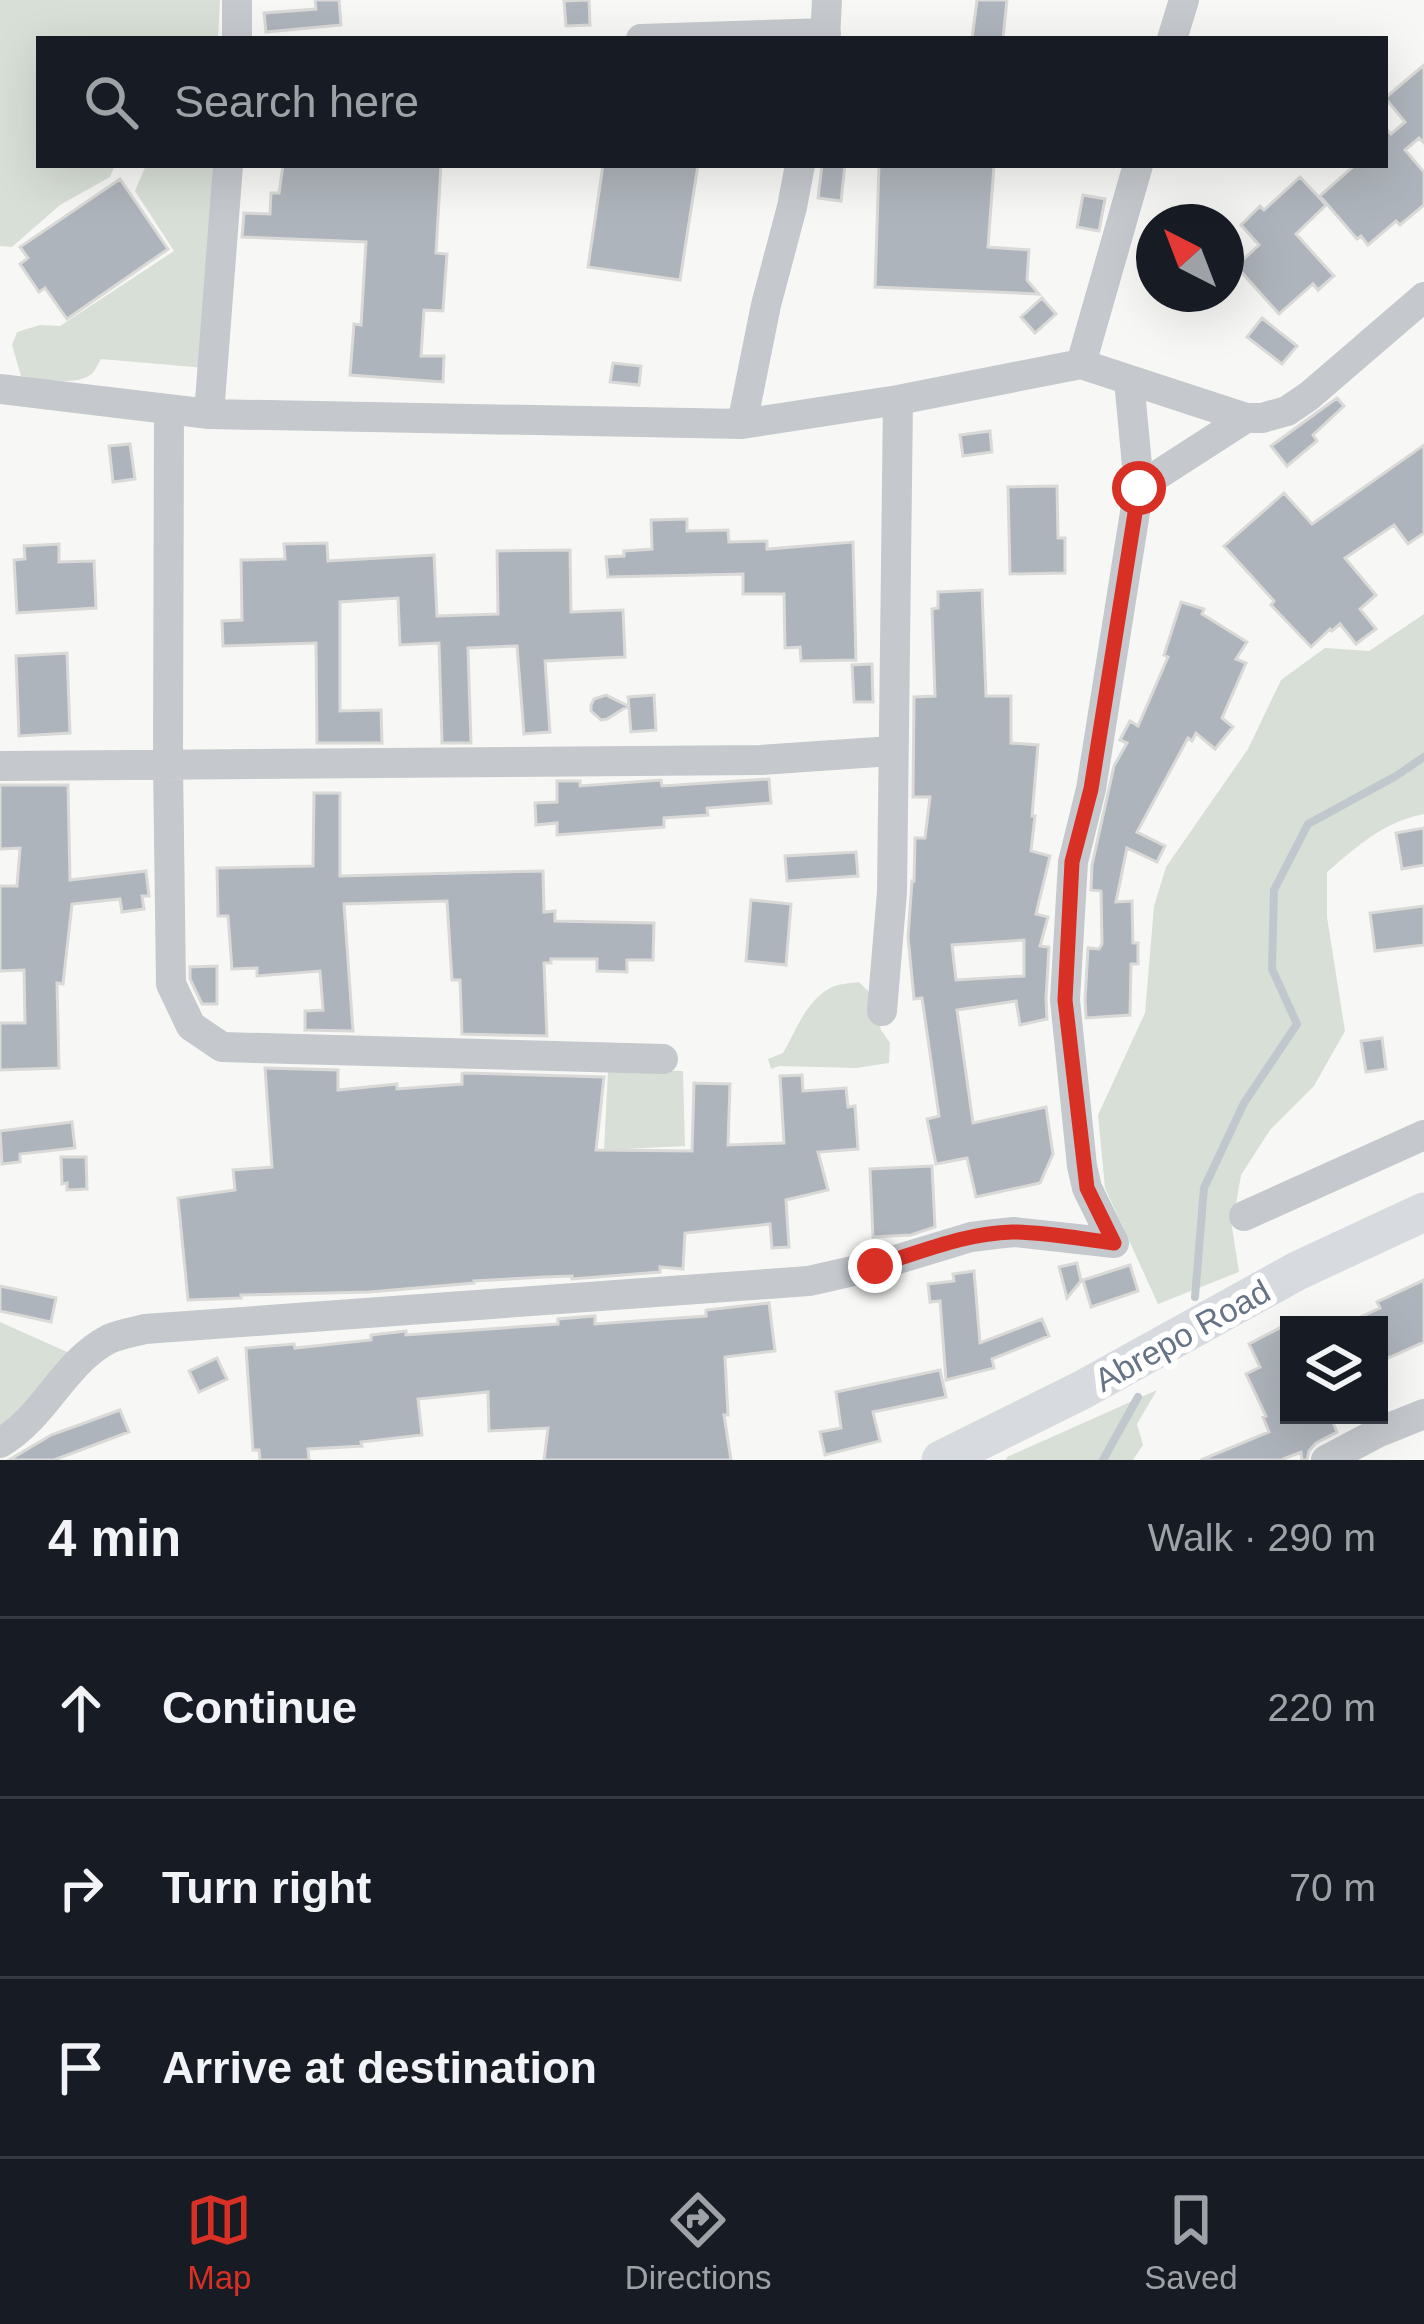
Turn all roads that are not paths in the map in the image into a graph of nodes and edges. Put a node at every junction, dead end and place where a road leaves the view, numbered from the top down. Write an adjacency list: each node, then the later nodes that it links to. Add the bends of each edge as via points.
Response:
1 (237, 0): 4 (street)
2 (826, 0): 5 (street)
3 (1184, 0): 6 (street)
4 (237, 36)
5 (825, 36)
6 (1173, 36)
7 (228, 168): 16 (street)
8 (799, 168): 18 (street)
9 (1137, 168): 11 (street)
10 (1424, 297): 17 (street, via 1287,411)
11 (1081, 364): 12 (street); 14 (street)
12 (1129, 380): 17 (street); 19 (street)
13 (0, 389): 15 (street)
14 (898, 400): 18 (street); 20 (street)
15 (169, 411): 16 (street); 21 (street)
16 (208, 414): 18 (street)
17 (1246, 418): 19 (street)
18 (742, 424)
19 (1139, 488): 29 (street, via 1072,862 1065,1000 1087,1188 1114,1243 1014,1232 809,1282 145,1329 110,1338 82,1359 37,1414)
20 (892, 752): 21 (street); 23 (street)
21 (168, 764): 22 (street); 24 (street, via 171,984 191,1026 221,1046)
22 (0, 766)
23 (882, 1011)
24 (663, 1059)
25 (1424, 1135): 27 (street)
26 (1424, 1212): 30 (main road, Abrepo Road)
27 (1244, 1216)
28 (1424, 1414): 31 (street)
29 (0, 1443)
30 (940, 1460)
31 (1326, 1460)

